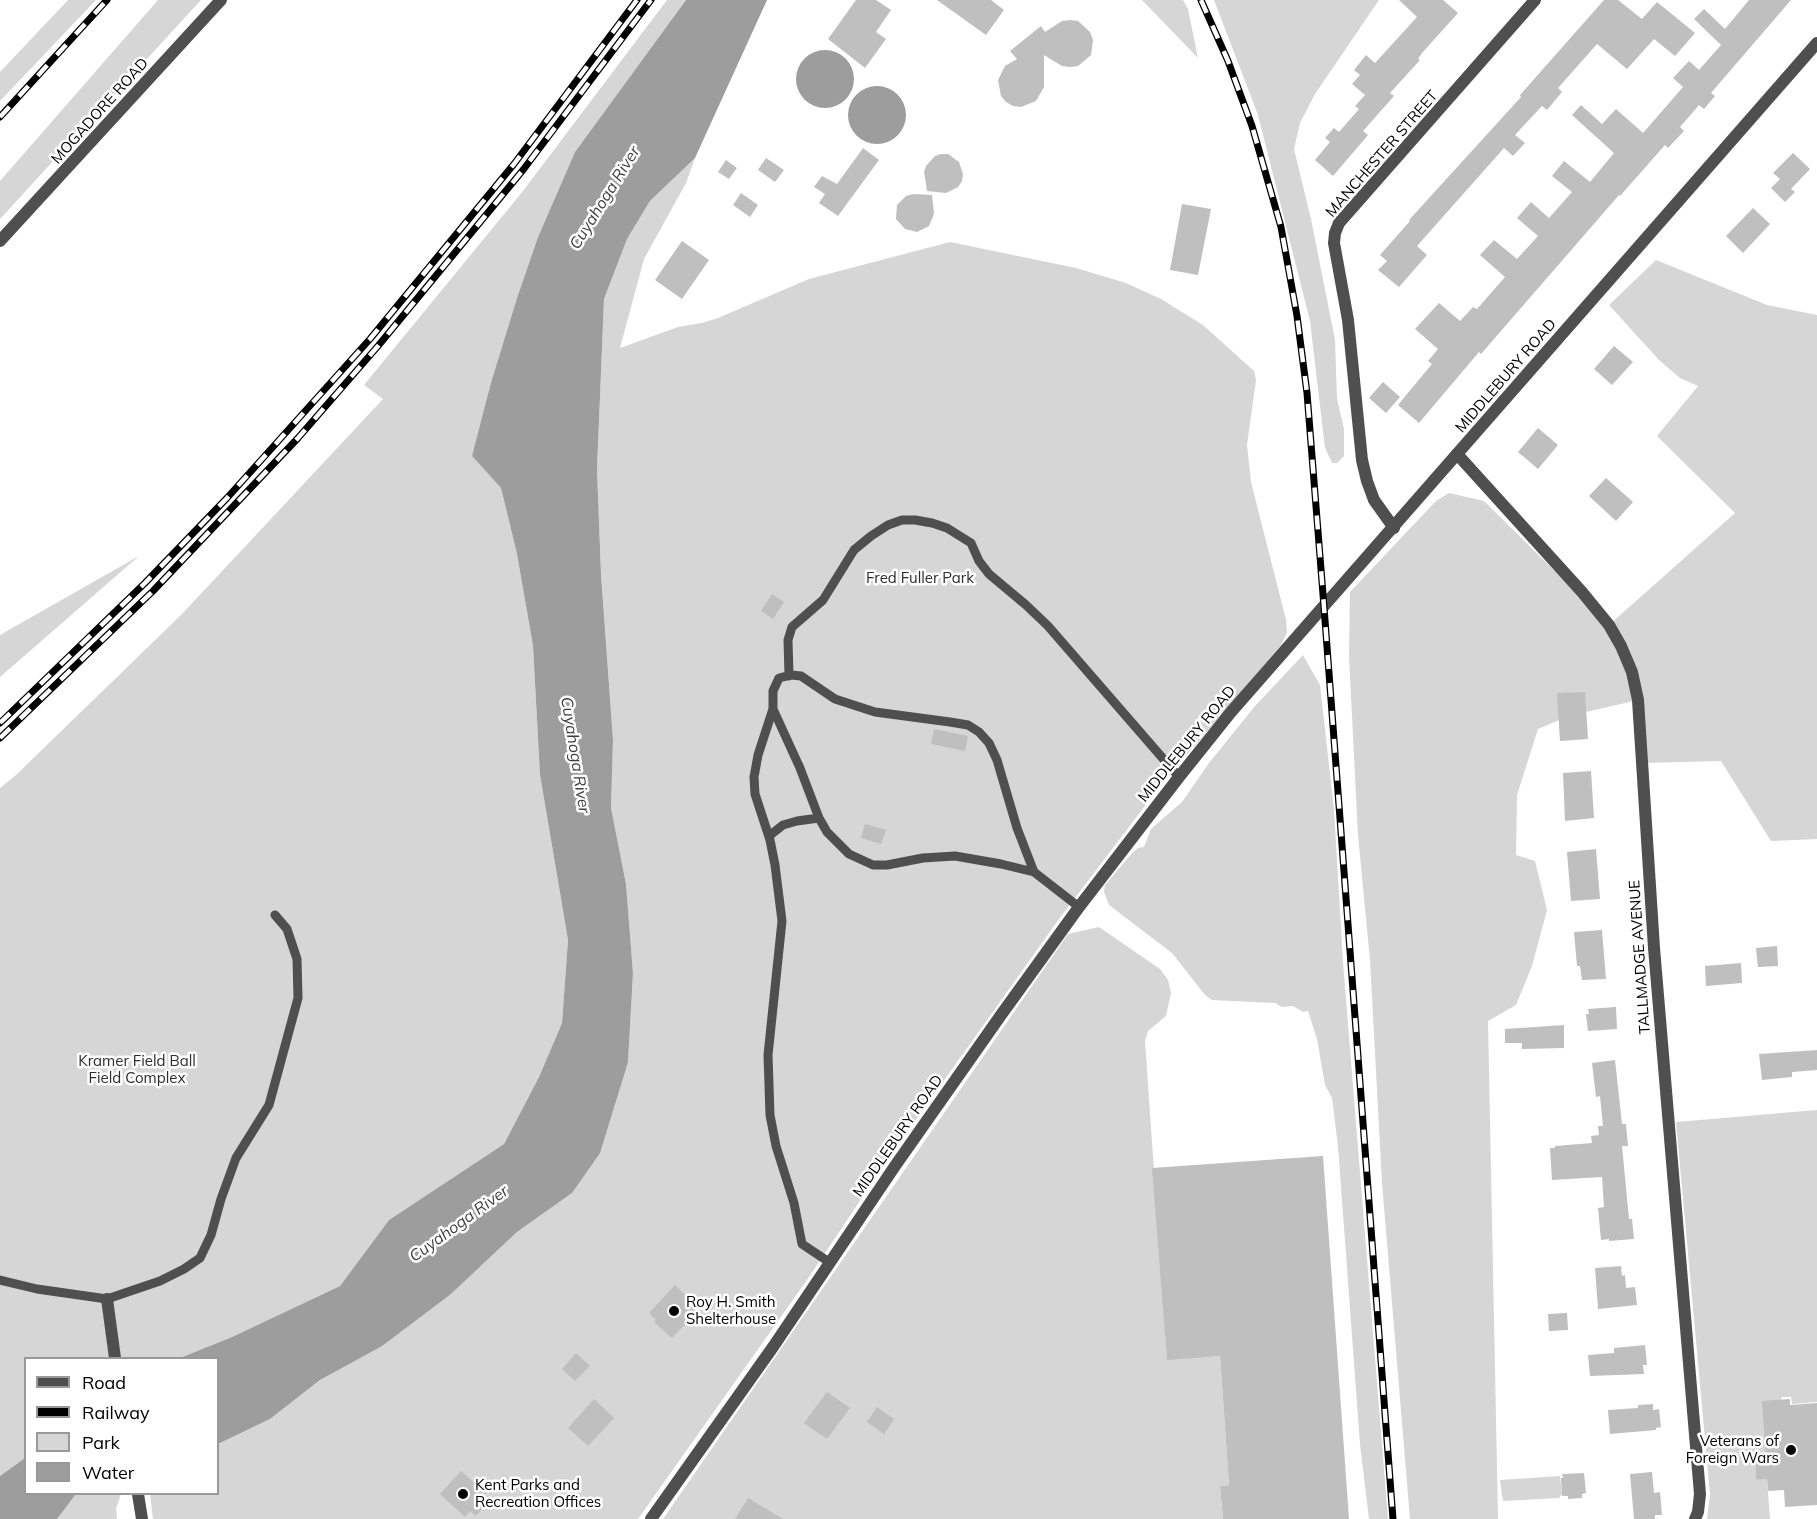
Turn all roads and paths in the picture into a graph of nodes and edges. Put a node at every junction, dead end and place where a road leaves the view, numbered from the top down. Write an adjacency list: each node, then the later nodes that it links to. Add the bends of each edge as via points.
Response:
1 (221, 0): 4 (street, MOGADORE ROAD)
2 (1535, 0): 6 (street, MANCHESTER STREET, via 1346,215 1335,233 1362,460 1374,500)
3 (1817, 43): 5 (street, MIDDLEBURY ROAD)
4 (0, 241)
5 (1457, 454): 6 (street, MIDDLEBURY ROAD); 22 (street, TALLMADGE AVENUE, via 1609,625 1632,672 1638,700 1654,948 1700,1494)
6 (1394, 528): 9 (street, MIDDLEBURY ROAD, via 1231,712)
7 (789, 676): 8 (lane, via 775,683); 9 (lane, via 788,640 792,627 823,600 854,550 888,525 902,520 932,523 971,543 989,574 1048,626); 12 (lane, via 801,676 835,699 874,712 969,725 979,732 997,760)
8 (772, 709): 10 (lane); 11 (lane, via 754,777 754,794)
9 (1179, 777): 13 (street, MIDDLEBURY ROAD)
10 (819, 818): 11 (lane, via 783,825); 12 (lane, via 826,832 849,854 873,865 955,856)
11 (769, 836): 15 (lane, via 782,921 768,1055 770,1115 802,1244)
12 (1034, 873): 13 (lane)
13 (1079, 907): 15 (street, MIDDLEBURY ROAD)
14 (275, 915): 17 (lane, via 287,929 297,959 298,998 269,1105 236,1158 212,1235 200,1258 160,1281)
15 (830, 1262): 21 (street, MIDDLEBURY ROAD)
16 (0, 1280): 17 (lane)
17 (107, 1299): 18 (street)
18 (116, 1357)
19 (138, 1495): 20 (street)
20 (141, 1516)
21 (651, 1519)
22 (1695, 1519)

